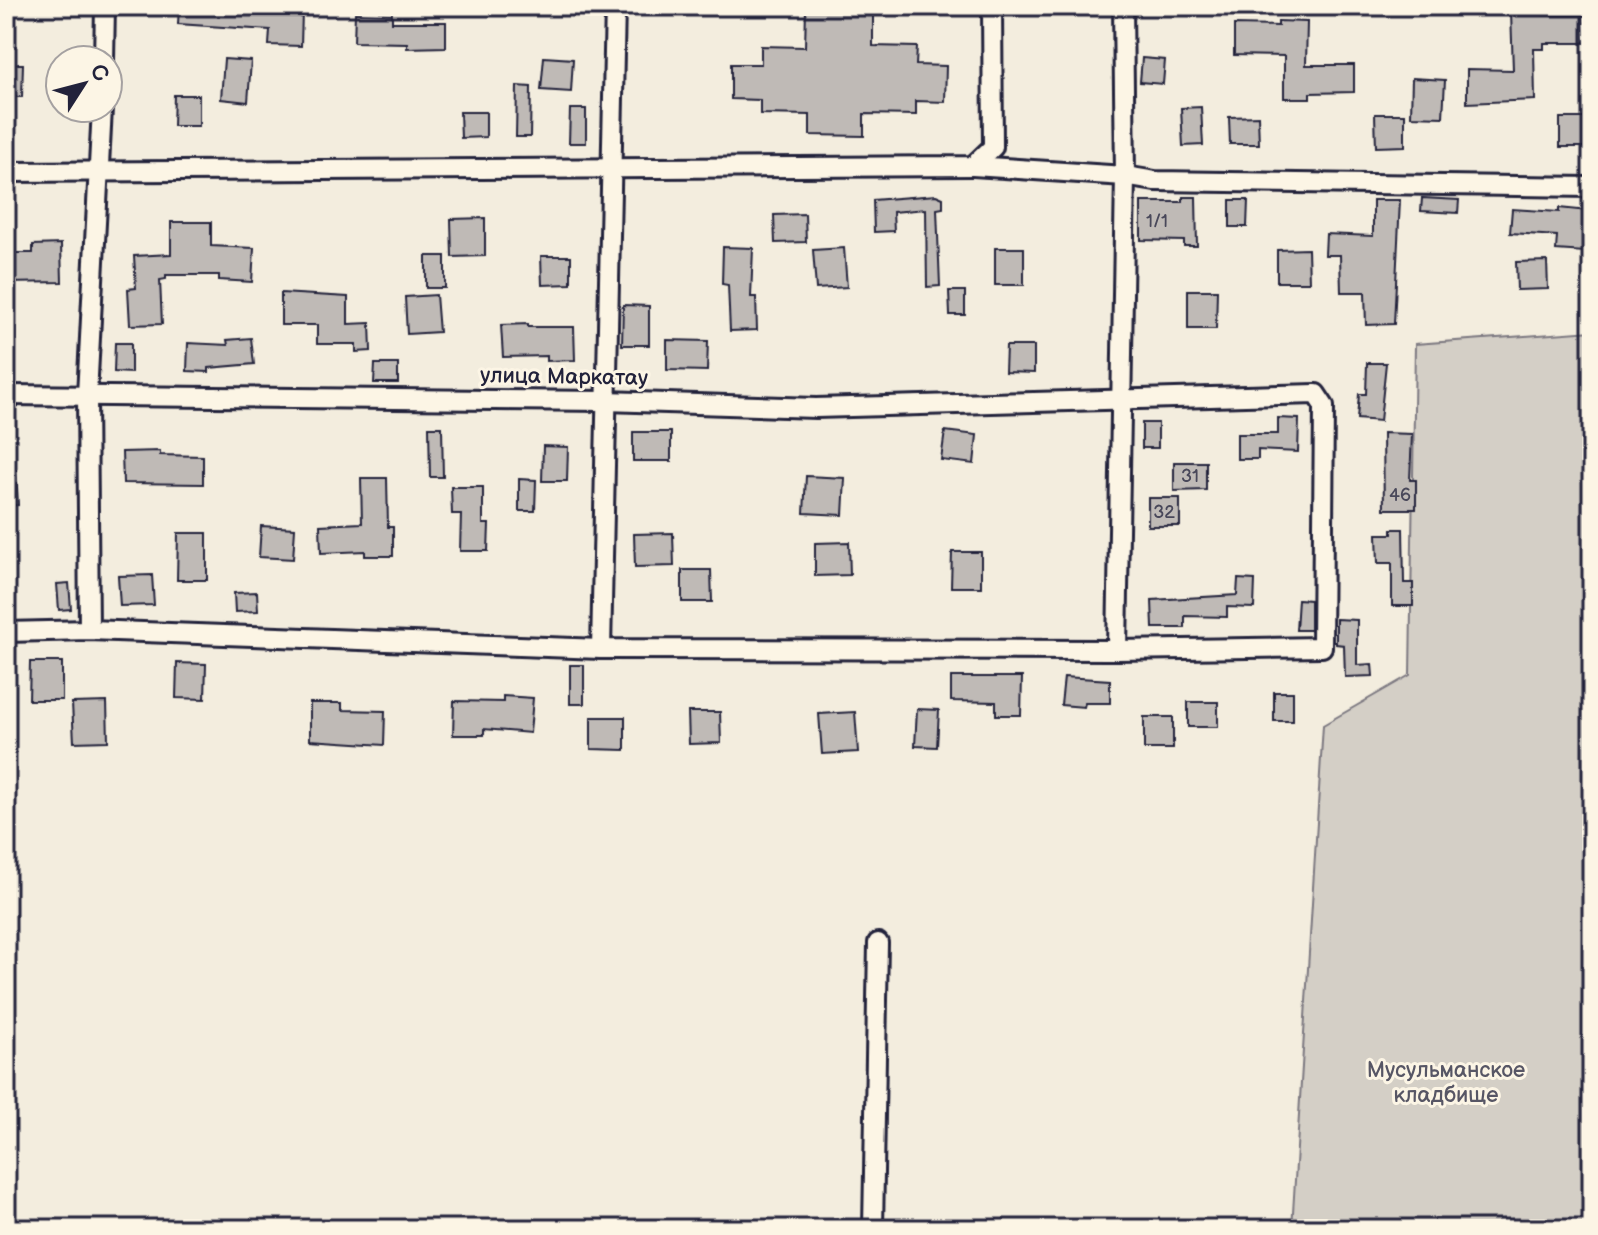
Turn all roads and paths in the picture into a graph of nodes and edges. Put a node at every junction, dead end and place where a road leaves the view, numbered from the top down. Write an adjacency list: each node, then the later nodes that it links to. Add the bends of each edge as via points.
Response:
1 (105, 6): 5 (street)
2 (615, 6): 8 (street)
3 (992, 6): 7 (street, via 993,147)
4 (1123, 6): 11 (street)
5 (104, 44)
6 (102, 124): 10 (street)
7 (973, 166): 8 (street); 11 (street)
8 (610, 169): 10 (street); 16 (street)
9 (6, 172): 10 (street)
10 (100, 172): 14 (street)
11 (1125, 176): 12 (street, via 1155,181); 15 (street)
12 (1592, 187)
13 (6, 395): 14 (street, улица Маркатау)
14 (87, 395): 16 (street, улица Маркатау); 17 (street)
15 (1121, 400): 16 (street, улица Маркатау, via 816,408); 20 (street); 20 (street, улица Маркатау, via 1316,394 1324,406 1322,647)
16 (606, 401): 19 (street)
17 (89, 630): 18 (street); 19 (street)
18 (6, 632)
19 (601, 649): 20 (street)
20 (1117, 650)
21 (878, 943): 22 (street)
22 (873, 1229)

